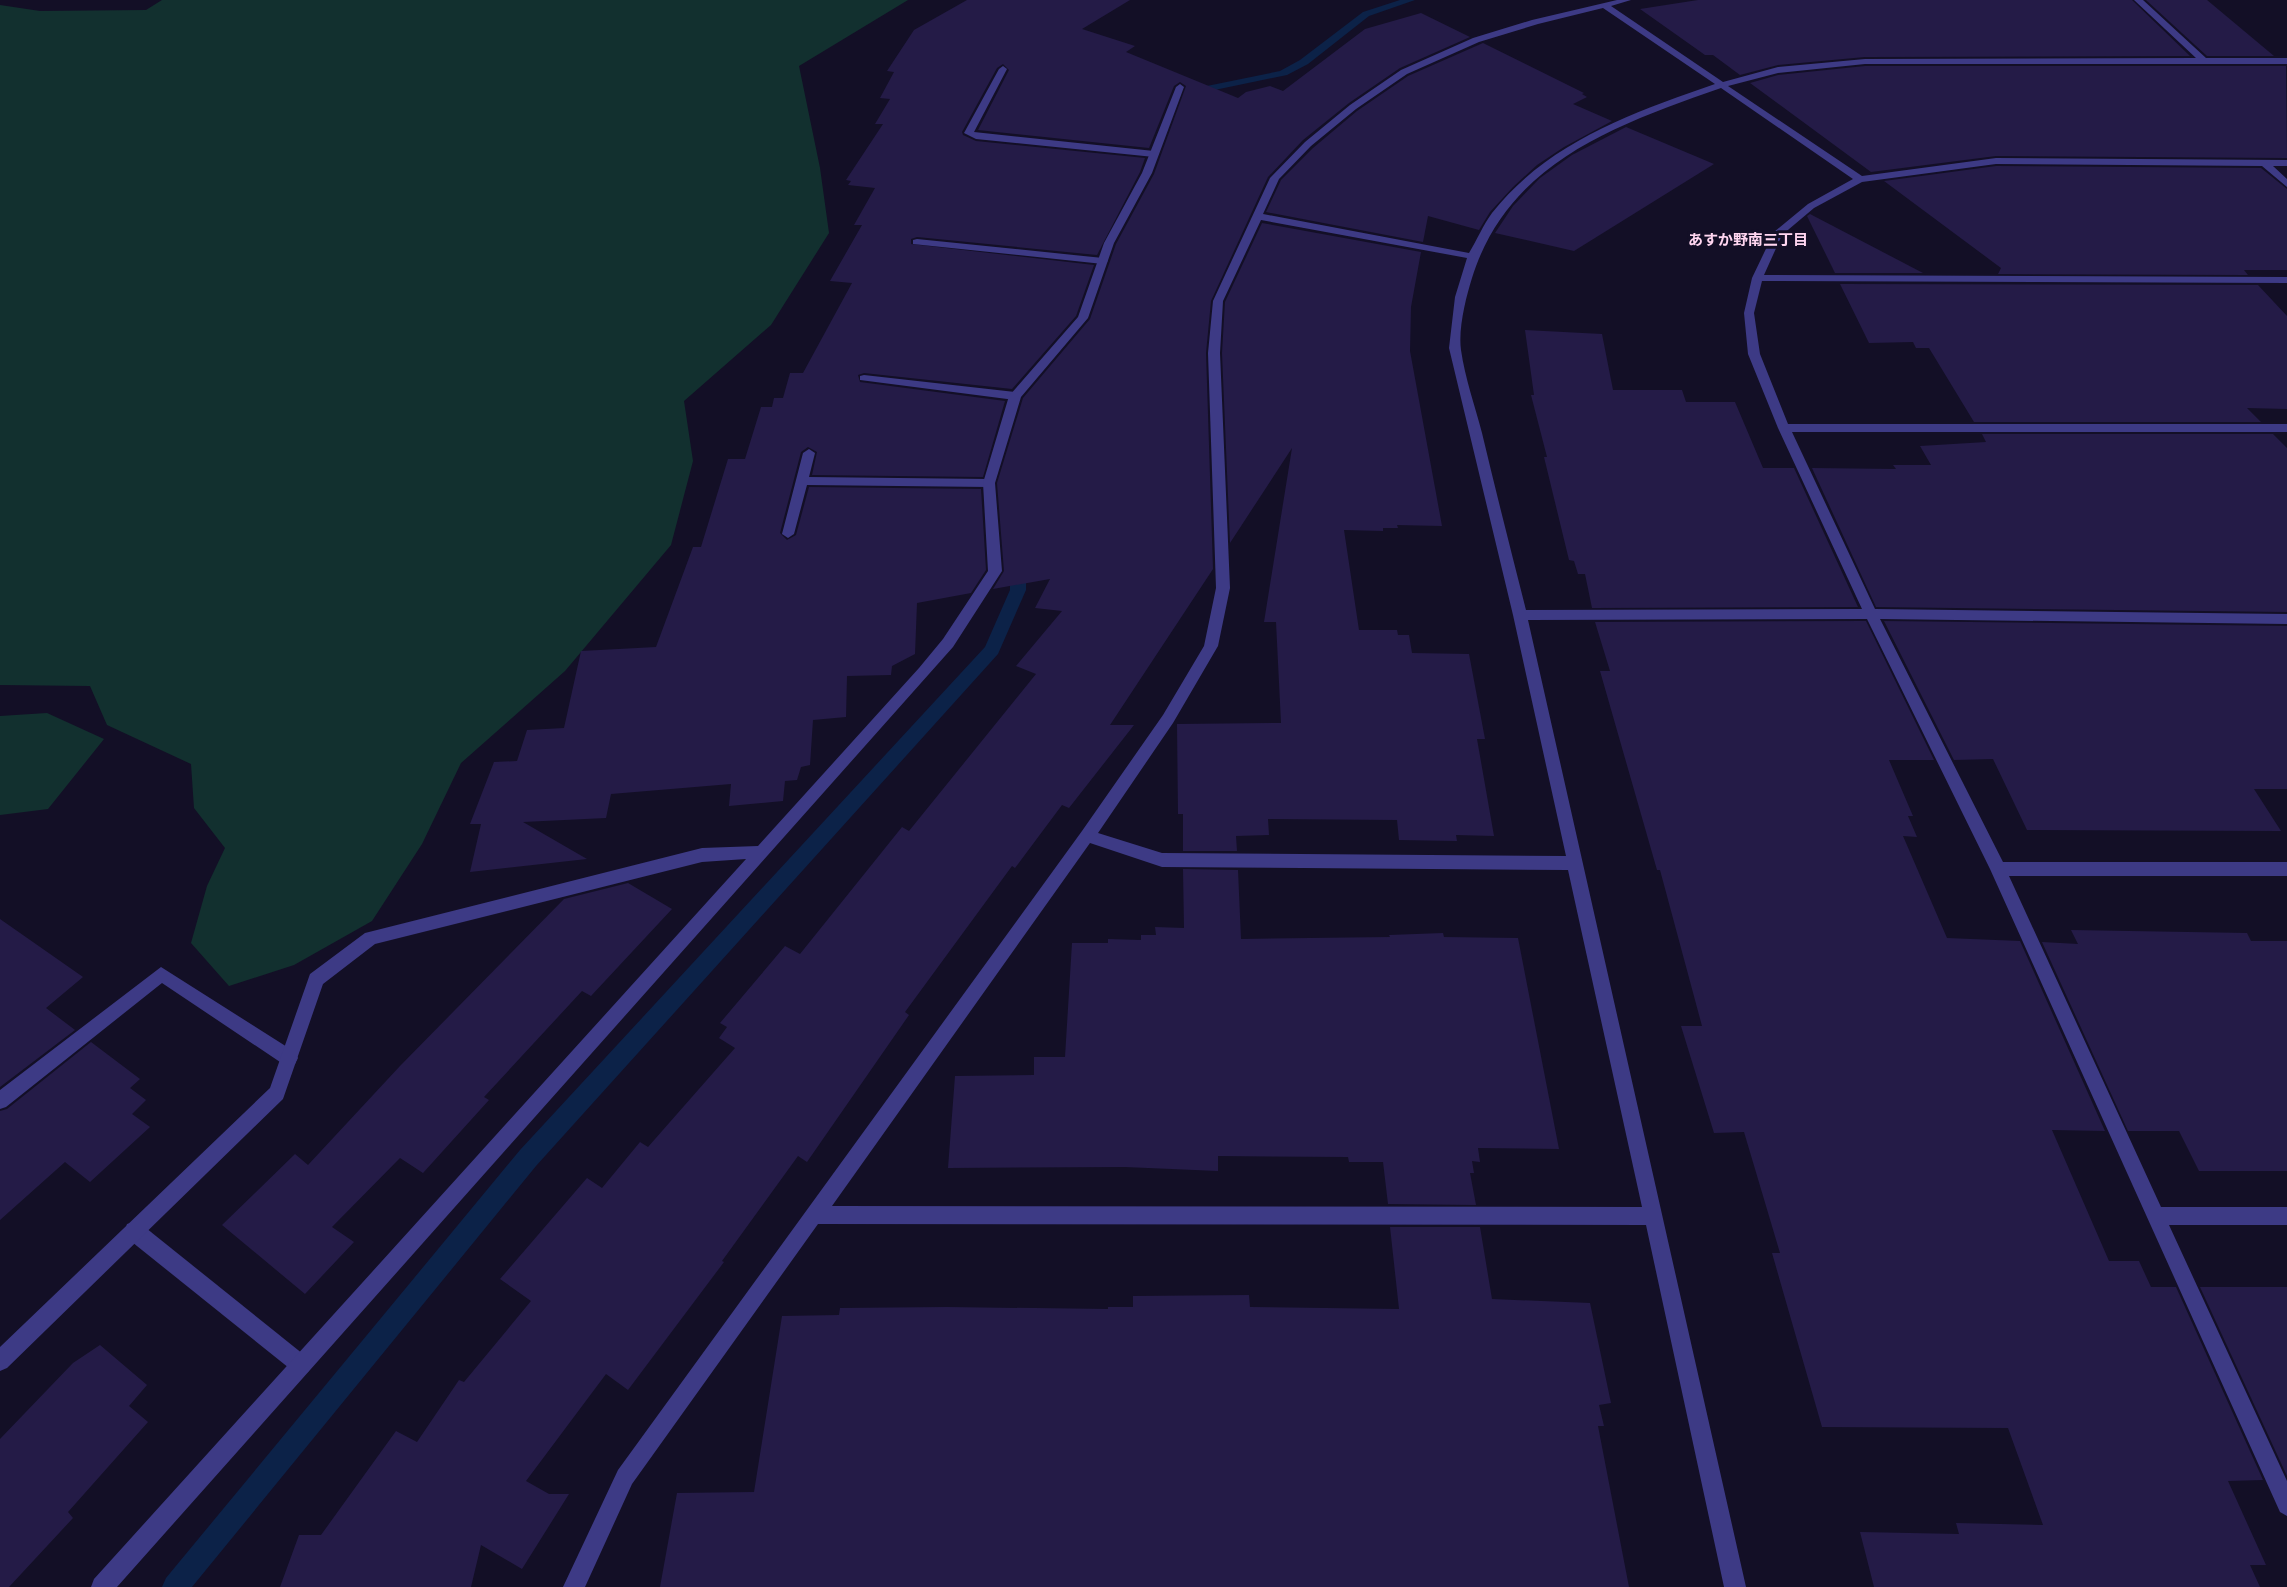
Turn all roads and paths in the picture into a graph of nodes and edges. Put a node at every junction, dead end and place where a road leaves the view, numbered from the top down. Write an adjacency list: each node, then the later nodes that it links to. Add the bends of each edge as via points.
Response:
1 (1627, 0): 3 (street)
2 (2138, 0): 4 (street)
3 (1604, 5): 7 (street); 14 (street, via 1476,40 1404,72 1308,144 1275,178)
4 (2203, 60): 5 (street); 7 (street, via 1843,62 1775,70)
5 (2285, 63)
6 (1003, 69): 9 (street, via 969,134)
7 (1721, 86): 12 (street); 16 (street, via 1611,126 1542,166 1520,184 1497,212)
8 (1180, 87): 9 (street)
9 (1154, 154): 17 (street)
10 (2265, 163): 11 (street); 12 (street, via 1996,161); 13 (street)
11 (2287, 163)
12 (1860, 178): 18 (street, via 1811,206 1778,234)
13 (2287, 184)
14 (1256, 216): 16 (street); 31 (street, via 1218,301 1214,353 1223,588 1210,646 1168,719)
15 (917, 242): 17 (street)
16 (1471, 256): 29 (street, via 1456,312 1455,348)
17 (1103, 261): 21 (street, via 1083,318)
18 (1757, 278): 19 (street); 22 (street, via 1749,313 1755,354)
19 (2287, 280)
20 (864, 378): 21 (street)
21 (1015, 396): 26 (street)
22 (1784, 428): 23 (street); 28 (street)
23 (2287, 428)
24 (809, 453): 25 (street)
25 (802, 481): 26 (street); 27 (street)
26 (989, 483): 32 (street, via 995,571 948,643)
27 (788, 534)
28 (1871, 614): 29 (street); 30 (street); 34 (street)
29 (1520, 615): 33 (street)
30 (2287, 619)
31 (1087, 836): 33 (street, via 1162,860); 38 (street)
32 (763, 852): 36 (street, via 702,855 371,938 316,979); 44 (street)
33 (1574, 864): 39 (street)
34 (1998, 869): 35 (street); 40 (street)
35 (2287, 869)
36 (289, 1058): 37 (street, via 161,974); 42 (street, via 277,1093)
37 (0, 1101)
38 (817, 1215): 39 (street); 47 (street, via 626,1477)
39 (1653, 1216): 48 (street)
40 (2156, 1216): 41 (street); 45 (street)
41 (2287, 1216)
42 (134, 1231): 43 (street); 44 (street)
43 (0, 1361)
44 (301, 1365): 46 (street)
45 (2287, 1505)
46 (102, 1587)
47 (574, 1587)
48 (1735, 1587)

